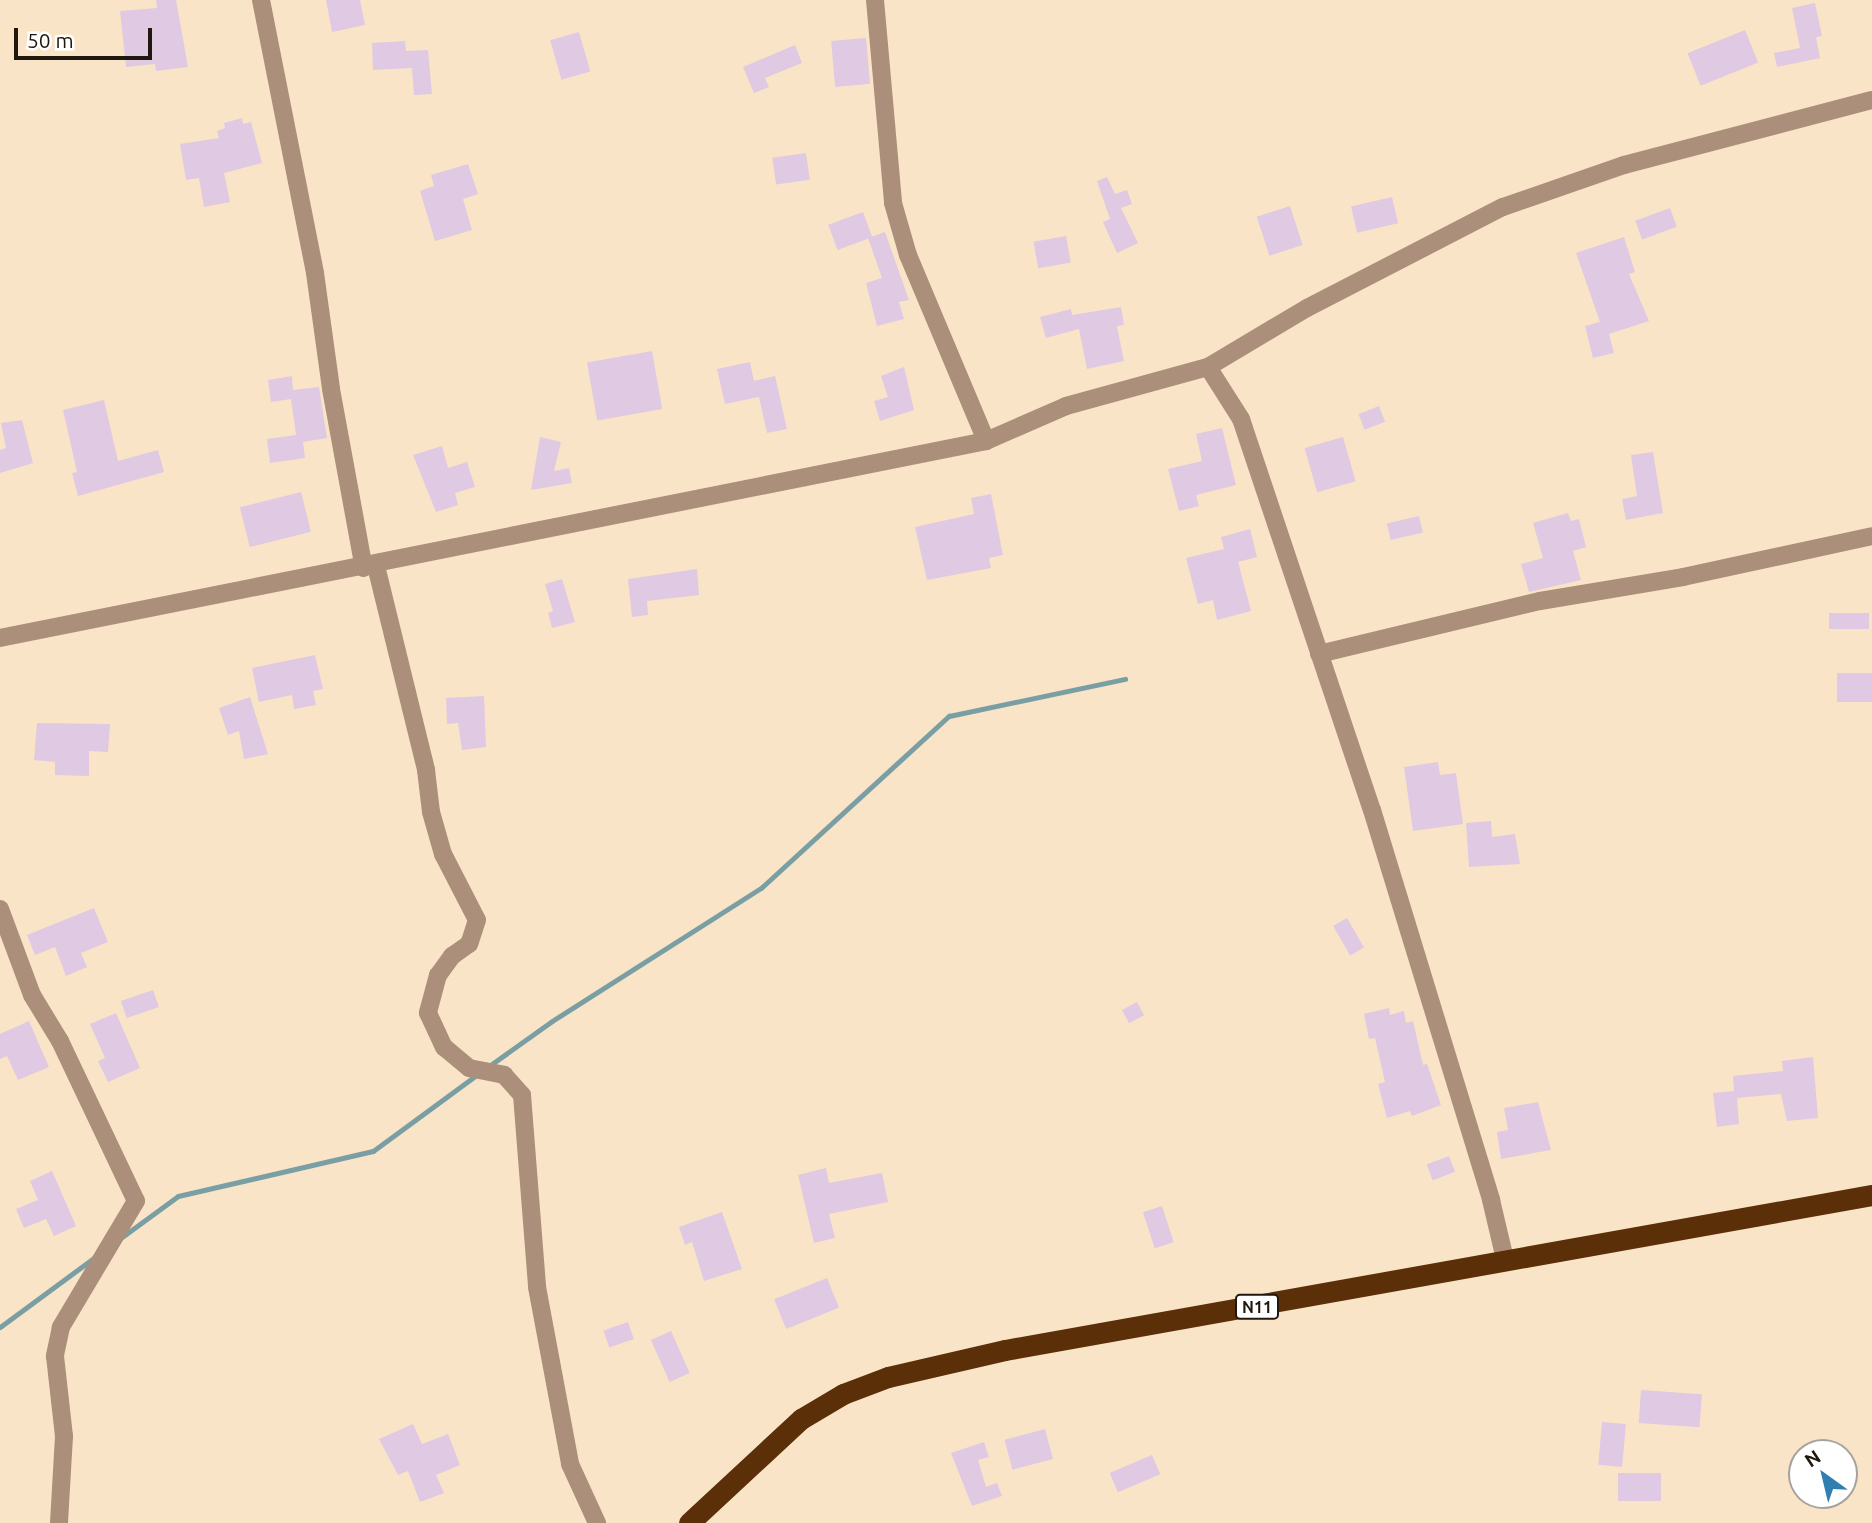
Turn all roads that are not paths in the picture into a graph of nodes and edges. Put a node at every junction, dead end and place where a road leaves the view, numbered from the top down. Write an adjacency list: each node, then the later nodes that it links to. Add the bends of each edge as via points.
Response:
1 (261, 0): 7 (street, via 316,273 331,389)
2 (875, 0): 5 (street, via 893,203 908,255)
3 (1872, 100): 4 (street, via 1649,158 1503,207 1307,308)
4 (1208, 367): 5 (street, via 1066,406); 9 (street, via 1241,419)
5 (986, 441): 7 (street)
6 (1872, 536): 9 (street, via 1422,627)
7 (370, 567): 8 (street); 14 (street, via 426,770 443,854 477,920 469,944 452,956 438,975 428,1013 444,1047 469,1068 505,1075 522,1095 539,1298 570,1464)
8 (0, 638)
9 (1319, 654): 12 (street, via 1407,920)
10 (0, 909): 13 (street, via 32,995 60,1041 136,1201 61,1327 55,1356 64,1436)
11 (1872, 1195): 12 (highway, N11)
12 (1505, 1259): 15 (highway, N11, via 1005,1350 888,1377 843,1394 801,1419)
13 (59, 1523)
14 (597, 1523)
15 (689, 1523)

